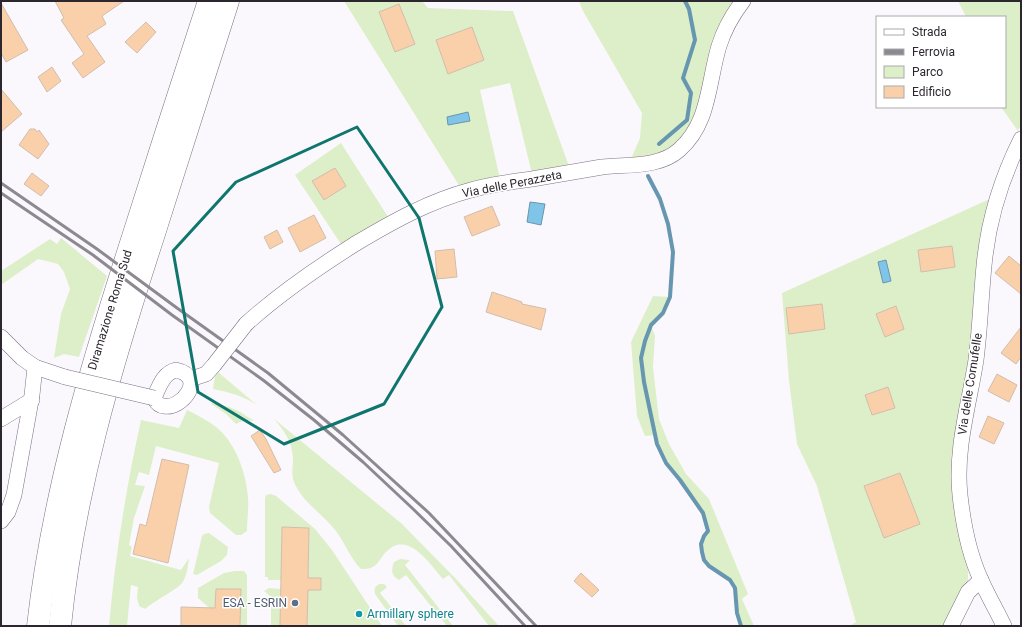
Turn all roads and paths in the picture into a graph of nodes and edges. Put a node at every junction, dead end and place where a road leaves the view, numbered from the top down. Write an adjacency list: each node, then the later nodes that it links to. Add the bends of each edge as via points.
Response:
1 (209, 1): 13 (highway, Diramazione Roma Sud, via 103,329 85,394 51,538)
2 (228, 1): 14 (highway, Diramazione Roma Sud, via 132,302 93,440 72,540)
3 (744, 1): 7 (street, Via delle Perazzeta, bridge, via 730,20 719,46 708,100 702,116 690,137 672,156 649,163 603,167 492,185 431,203 396,220 324,264 287,291 246,324 206,374)
4 (1021, 139): 12 (street, Via delle Cornufelle, via 1000,187 990,230 978,341 959,454 963,516)
5 (1, 337): 6 (street)
6 (35, 367): 8 (street, bridge, via 65,377); 9 (street)
7 (191, 379): 8 (street, via 188,374 176,370 170,372 165,376); 8 (street, via 190,389 177,404 163,406)
8 (154, 398)
9 (32, 400): 10 (street); 11 (street, via 13,501)
10 (1, 419)
11 (1, 521)
12 (981, 580): 15 (street, via 968,592); 16 (street, Via delle Cornufelle)
13 (38, 626)
14 (60, 626)
15 (951, 626)
16 (1004, 626)

